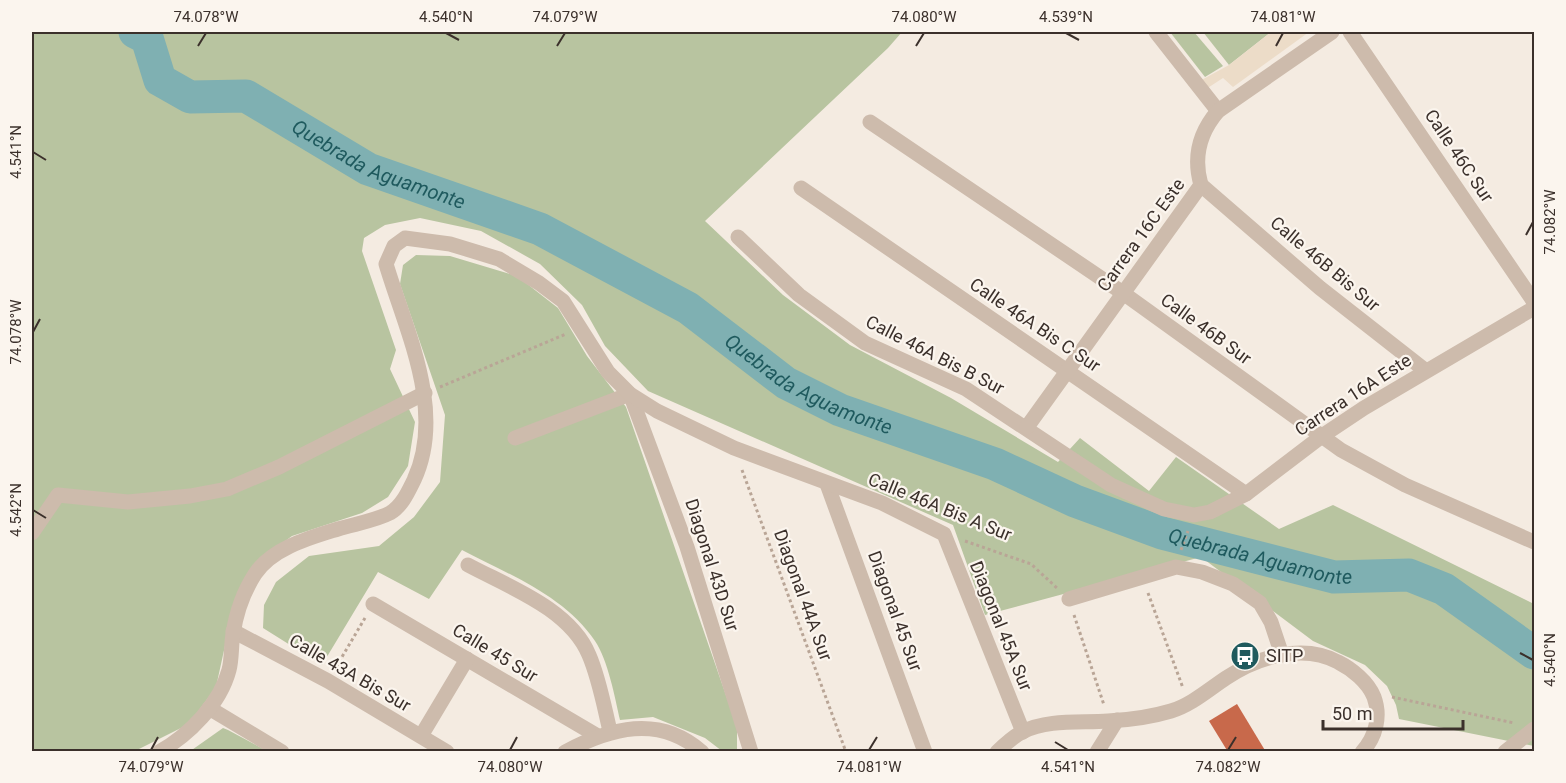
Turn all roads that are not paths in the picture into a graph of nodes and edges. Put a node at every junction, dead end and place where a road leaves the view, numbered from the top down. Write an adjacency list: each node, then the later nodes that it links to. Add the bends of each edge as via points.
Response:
1 (1156, 32): 4 (street)
2 (1332, 32): 4 (street, Carrera 16C Este)
3 (1350, 32): 10 (street, Calle 46C Sur)
4 (1218, 111): 6 (street, Carrera 16C Este, via 1204,129 1197,151)
5 (870, 122): 9 (street, Calle 46B Sur)
6 (1201, 185): 9 (street, Carrera 16C Este); 13 (street, Calle 46B Bis Sur, via 1320,288)
7 (801, 188): 12 (street, Calle 46A Bis C Sur)
8 (738, 237): 16 (street, Calle 46A Bis B Sur, via 799,296 842,328 865,343 966,389)
9 (1123, 293): 12 (street, Carrera 16C Este); 17 (street, Calle 46B Sur)
10 (1534, 302)
11 (1534, 308): 13 (street, Carrera 16A Este)
12 (1068, 370): 16 (street, Carrera 16C Este); 20 (street, Calle 46A Bis C Sur)
13 (1426, 371): 17 (street, Carrera 16A Este)
14 (425, 393): 15 (street, Calle 46A Bis A Sur, via 386,264 394,246 405,238 450,244 499,259 563,301 608,372); 22 (street, via 228,489 128,502 58,495); 28 (street, via 421,466 402,502 391,512 291,545 270,559 256,573 244,595)
15 (630, 394): 18 (street); 19 (street, Calle 46A Bis A Sur, via 734,448); 42 (street, Diagonal 43D Sur, via 687,547)
16 (1027, 427): 21 (street, Calle 46A Bis B Sur, via 1111,485 1164,509)
17 (1322, 436): 20 (street, Carrera 16A Este); 24 (street, Calle 46B Sur, via 1384,475)
18 (515, 438)
19 (827, 484): 23 (street, Calle 46A Bis A Sur, via 882,503); 43 (street, Diagonal 45 Sur)
20 (1246, 494): 21 (street, Carrera 16A Este, via 1210,512)
21 (1194, 515)
22 (32, 533)
23 (944, 534): 34 (street, Diagonal 45A Sur)
24 (1534, 542)
25 (468, 565): 35 (street, via 542,606 579,636 589,655)
26 (1069, 599): 29 (street, via 1176,567 1202,572 1233,584 1260,603)
27 (373, 604): 30 (street, Calle 45 Sur)
28 (233, 631): 31 (street, via 229,671); 36 (street, Calle 43A Bis Sur)
29 (1282, 655): 32 (street, via 1238,670 1173,710); 46 (street, via 1311,654 1335,660 1356,674 1372,693 1376,725)
30 (467, 659): 35 (street, Calle 45 Sur); 36 (street)
31 (209, 708): 37 (street, via 193,728); 38 (street)
32 (1113, 721): 34 (street, via 1051,724); 45 (street)
33 (1529, 727): 47 (street)
34 (1023, 732): 44 (street)
35 (603, 733): 40 (street); 41 (street, via 656,729 675,735)
36 (421, 736): 39 (street, Calle 43A Bis Sur)
37 (159, 752)
38 (282, 752)
39 (447, 752)
40 (565, 752)
41 (702, 752)
42 (751, 752)
43 (925, 752)
44 (997, 752)
45 (1097, 752)
46 (1362, 752)
47 (1505, 752)

